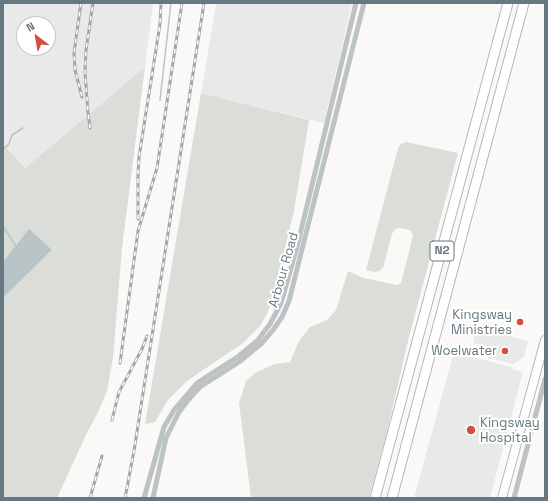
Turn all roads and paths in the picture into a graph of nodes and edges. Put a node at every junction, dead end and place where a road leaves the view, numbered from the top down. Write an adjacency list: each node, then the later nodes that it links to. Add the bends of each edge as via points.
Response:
1 (356, 3): 8 (street, Arbour Road, via 281,303 258,340 239,356 197,383 174,410 164,427)
2 (364, 3): 9 (street, Arbour Road, via 286,306 273,330 252,353 200,387 188,399 166,438)
3 (508, 3): 10 (highway, N2)
4 (524, 3): 11 (highway, N2)
5 (545, 340): 12 (main road)
6 (545, 379): 7 (street)
7 (542, 402): 13 (street)
8 (144, 498)
9 (153, 498)
10 (375, 498)
11 (392, 498)
12 (502, 498)
13 (514, 498)

